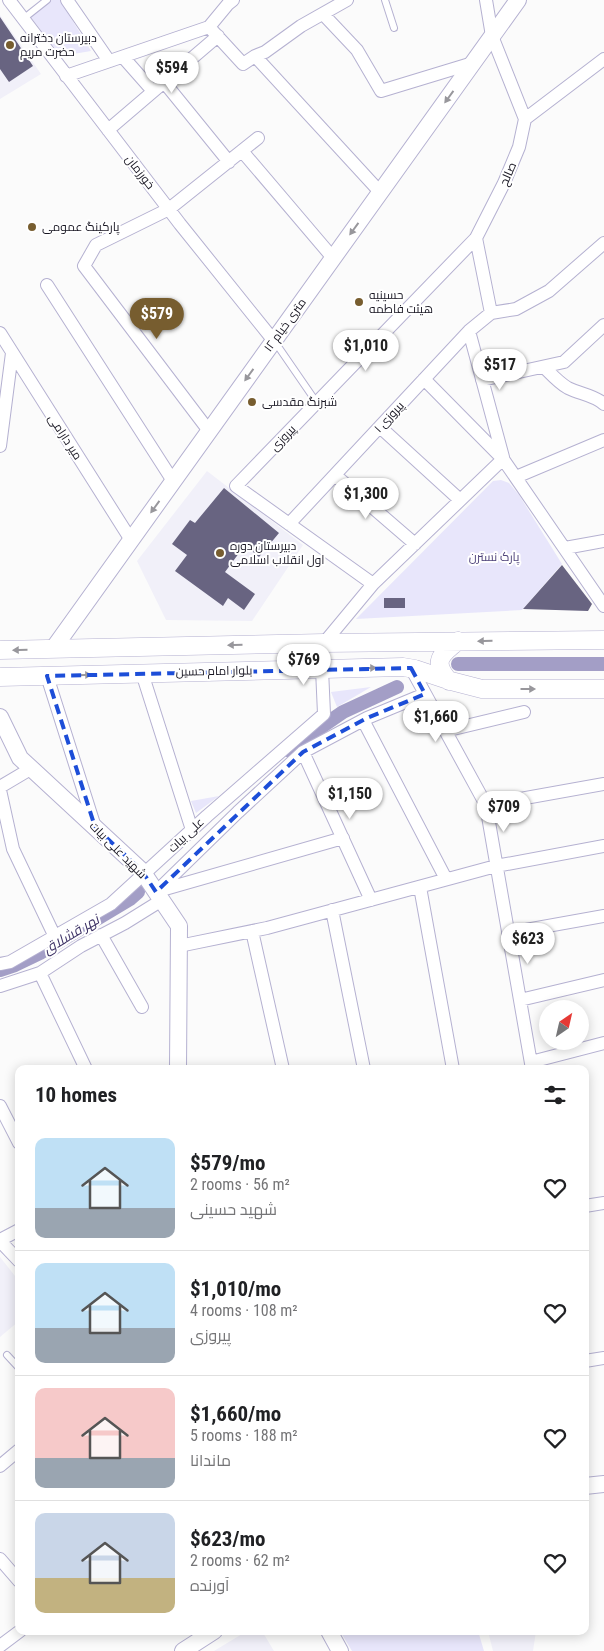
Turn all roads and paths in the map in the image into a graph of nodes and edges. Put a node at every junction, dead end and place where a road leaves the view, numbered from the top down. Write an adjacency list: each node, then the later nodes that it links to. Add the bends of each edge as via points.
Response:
1 (9, 0): 10 (street, خورزمان)
2 (47, 0): 10 (lane)
3 (67, 0): 17 (street)
4 (233, 0): 12 (street)
5 (347, 0): 9 (street)
6 (384, 0): 11 (lane)
7 (486, 0): 13 (street)
8 (518, 0): 13 (street, ۱۲ متری خیام)
9 (323, 14): 14 (street); 18 (street, via 357,50 381,92)
10 (23, 19): 19 (street, خورزمان)
11 (394, 28)
12 (214, 32): 14 (street, via 243,64); 15 (street); 20 (street)
13 (492, 36): 18 (street, ۱۲ متری خیام); 22 (street)
14 (255, 56): 27 (street)
15 (123, 57): 17 (street); 21 (street)
16 (604, 59): 22 (street)
17 (109, 61): 19 (street)
18 (473, 62): 27 (street, ۱۲ متری خیام, one-way to 27)
19 (66, 76): 23 (street, خورزمان)
20 (164, 82): 21 (street); 26 (street)
21 (154, 91): 23 (street)
22 (525, 119): 29 (street, صالح, via 516,156)
23 (108, 130): 28 (street, خورزمان)
24 (258, 138): 25 (street)
25 (242, 151): 26 (street); 31 (street)
26 (229, 162): 28 (street)
27 (380, 192): 31 (street, ۱۲ متری خیام, one-way to 31)
28 (169, 209): 37 (street, خورزمان); 45 (street, via 96,246 84,266)
29 (476, 238): 33 (street); 42 (street, پیروزی)
30 (604, 243): 33 (street, via 549,291 516,309)
31 (333, 258): 37 (street, ۱۲ متری خیام)
32 (47, 284): 51 (street)
33 (491, 313): 35 (street, پیروزی ۱)
34 (604, 324): 39 (street, via 564,362)
35 (469, 331): 40 (street, پیروزی ۱); 41 (street)
36 (0, 333): 38 (street, میر دارامی)
37 (274, 340): 42 (lane); 45 (street, ۱۲ متری خیام, one-way to 45)
38 (12, 353): 47 (street); 54 (street, میر دارامی)
39 (544, 367): 41 (street); 43 (street, via 567,388 597,398)
40 (424, 379): 44 (street, پیروزی ۱); 48 (street)
41 (482, 380): 48 (street)
42 (317, 403): 53 (street, پیروزی, via 236,486)
43 (604, 404)
44 (380, 427): 49 (street, پیروزی ۱); 52 (street)
45 (210, 431): 51 (street, ۱۲ متری خیام)
46 (604, 440): 50 (street)
47 (0, 446)
48 (503, 459): 50 (street); 52 (street)
49 (335, 475): 53 (street, پیروزی ۱); 56 (street)
50 (516, 477): 57 (street)
51 (174, 481): 54 (street, ۱۲ متری خیام, one-way to 54)
52 (460, 500): 56 (street)
53 (289, 524): 58 (street)
54 (131, 540): 64 (street, ۱۲ متری خیام)
55 (604, 541): 57 (street)
56 (415, 544): 58 (street)
57 (565, 548): 59 (street)
58 (374, 584): 63 (street)
59 (604, 606)
60 (604, 640): 61 (main road, بلوار امام حسین, one-way to 61)
61 (458, 641): 62 (main road, بلوار امام حسین); 71 (main road, via 440,658 440,669)
62 (406, 642): 63 (main road, بلوار امام حسین); 66 (main road, via 420,654)
63 (324, 643): 64 (main road, بلوار امام حسین, one-way to 64)
64 (53, 649): 65 (main road, بلوار امام حسین, one-way to 65)
65 (0, 650)
66 (411, 668): 67 (main road, بلوار امام حسین, one-way to 66); 71 (main road, بلوار امام حسین); 73 (street)
67 (322, 669): 68 (main road, بلوار امام حسین); 84 (street, علی بیات, via 324,714)
68 (142, 673): 69 (main road, بلوار امام حسین, one-way to 68); 84 (street)
69 (47, 676): 70 (main road, بلوار امام حسین); 83 (street)
70 (0, 677)
71 (449, 681): 72 (main road, بلوار امام حسین, one-way to 72, via 482,689)
72 (604, 689)
73 (425, 694): 76 (street, علی بیات); 77 (street)
74 (524, 712): 77 (street)
75 (0, 717): 79 (street, شهید علی بیات, via 20,758)
76 (363, 720): 78 (street, علی بیات); 89 (street)
77 (445, 731): 82 (street)
78 (303, 752): 85 (street); 91 (street, علی بیات, via 238,812)
79 (32, 768): 81 (street); 83 (street, شهید علی بیات)
80 (604, 784): 82 (street)
81 (0, 788): 98 (street, via 12,849)
82 (486, 805): 87 (street)
83 (95, 827): 88 (street, شهید علی بیات)
84 (192, 830): 88 (street, علی بیات)
85 (343, 838): 91 (street); 92 (street)
86 (604, 846): 87 (street)
87 (496, 866): 89 (street); 96 (street)
88 (145, 874): 91 (street, شهید علی بیات); 98 (street, علی بیات, via 111,904)
89 (446, 880): 90 (street)
90 (420, 887): 92 (street); 111 (street)
91 (159, 896): 97 (street, via 125,923); 99 (street, شهید علی بیات, via 179,926)
92 (371, 900): 93 (street)
93 (332, 910): 95 (street); 110 (street)
94 (604, 916): 96 (street)
95 (252, 931): 99 (street); 109 (street)
96 (508, 933): 104 (street)
97 (101, 935): 101 (street); 105 (street)
98 (54, 937): 100 (street, علی بیات, via 10,962)
99 (179, 946): 108 (street, شهید علی بیات)
100 (0, 964)
101 (40, 973): 103 (street); 107 (street)
102 (604, 980): 104 (street)
103 (0, 986)
104 (520, 1000): 112 (street)
105 (142, 1007)
106 (604, 1044): 112 (street)
107 (84, 1065)
108 (178, 1065)
109 (282, 1065)
110 (363, 1065)
111 (453, 1065)
112 (531, 1065)
113 (0, 1106): 114 (street)
114 (15, 1135)
115 (604, 1202): 116 (street)
116 (589, 1205)
117 (15, 1232): 118 (street)
118 (0, 1240): 119 (street)
119 (15, 1257)
120 (7, 1355): 123 (lane)
121 (604, 1358): 122 (street)
122 (589, 1360)
123 (15, 1364)
124 (604, 1484): 125 (street)
125 (589, 1486)
126 (0, 1559): 127 (street)
127 (15, 1576)
128 (15, 1635): 131 (street)
129 (208, 1635): 132 (street)
130 (332, 1635): 133 (street)
131 (0, 1646)
132 (183, 1651)
133 (340, 1651)

